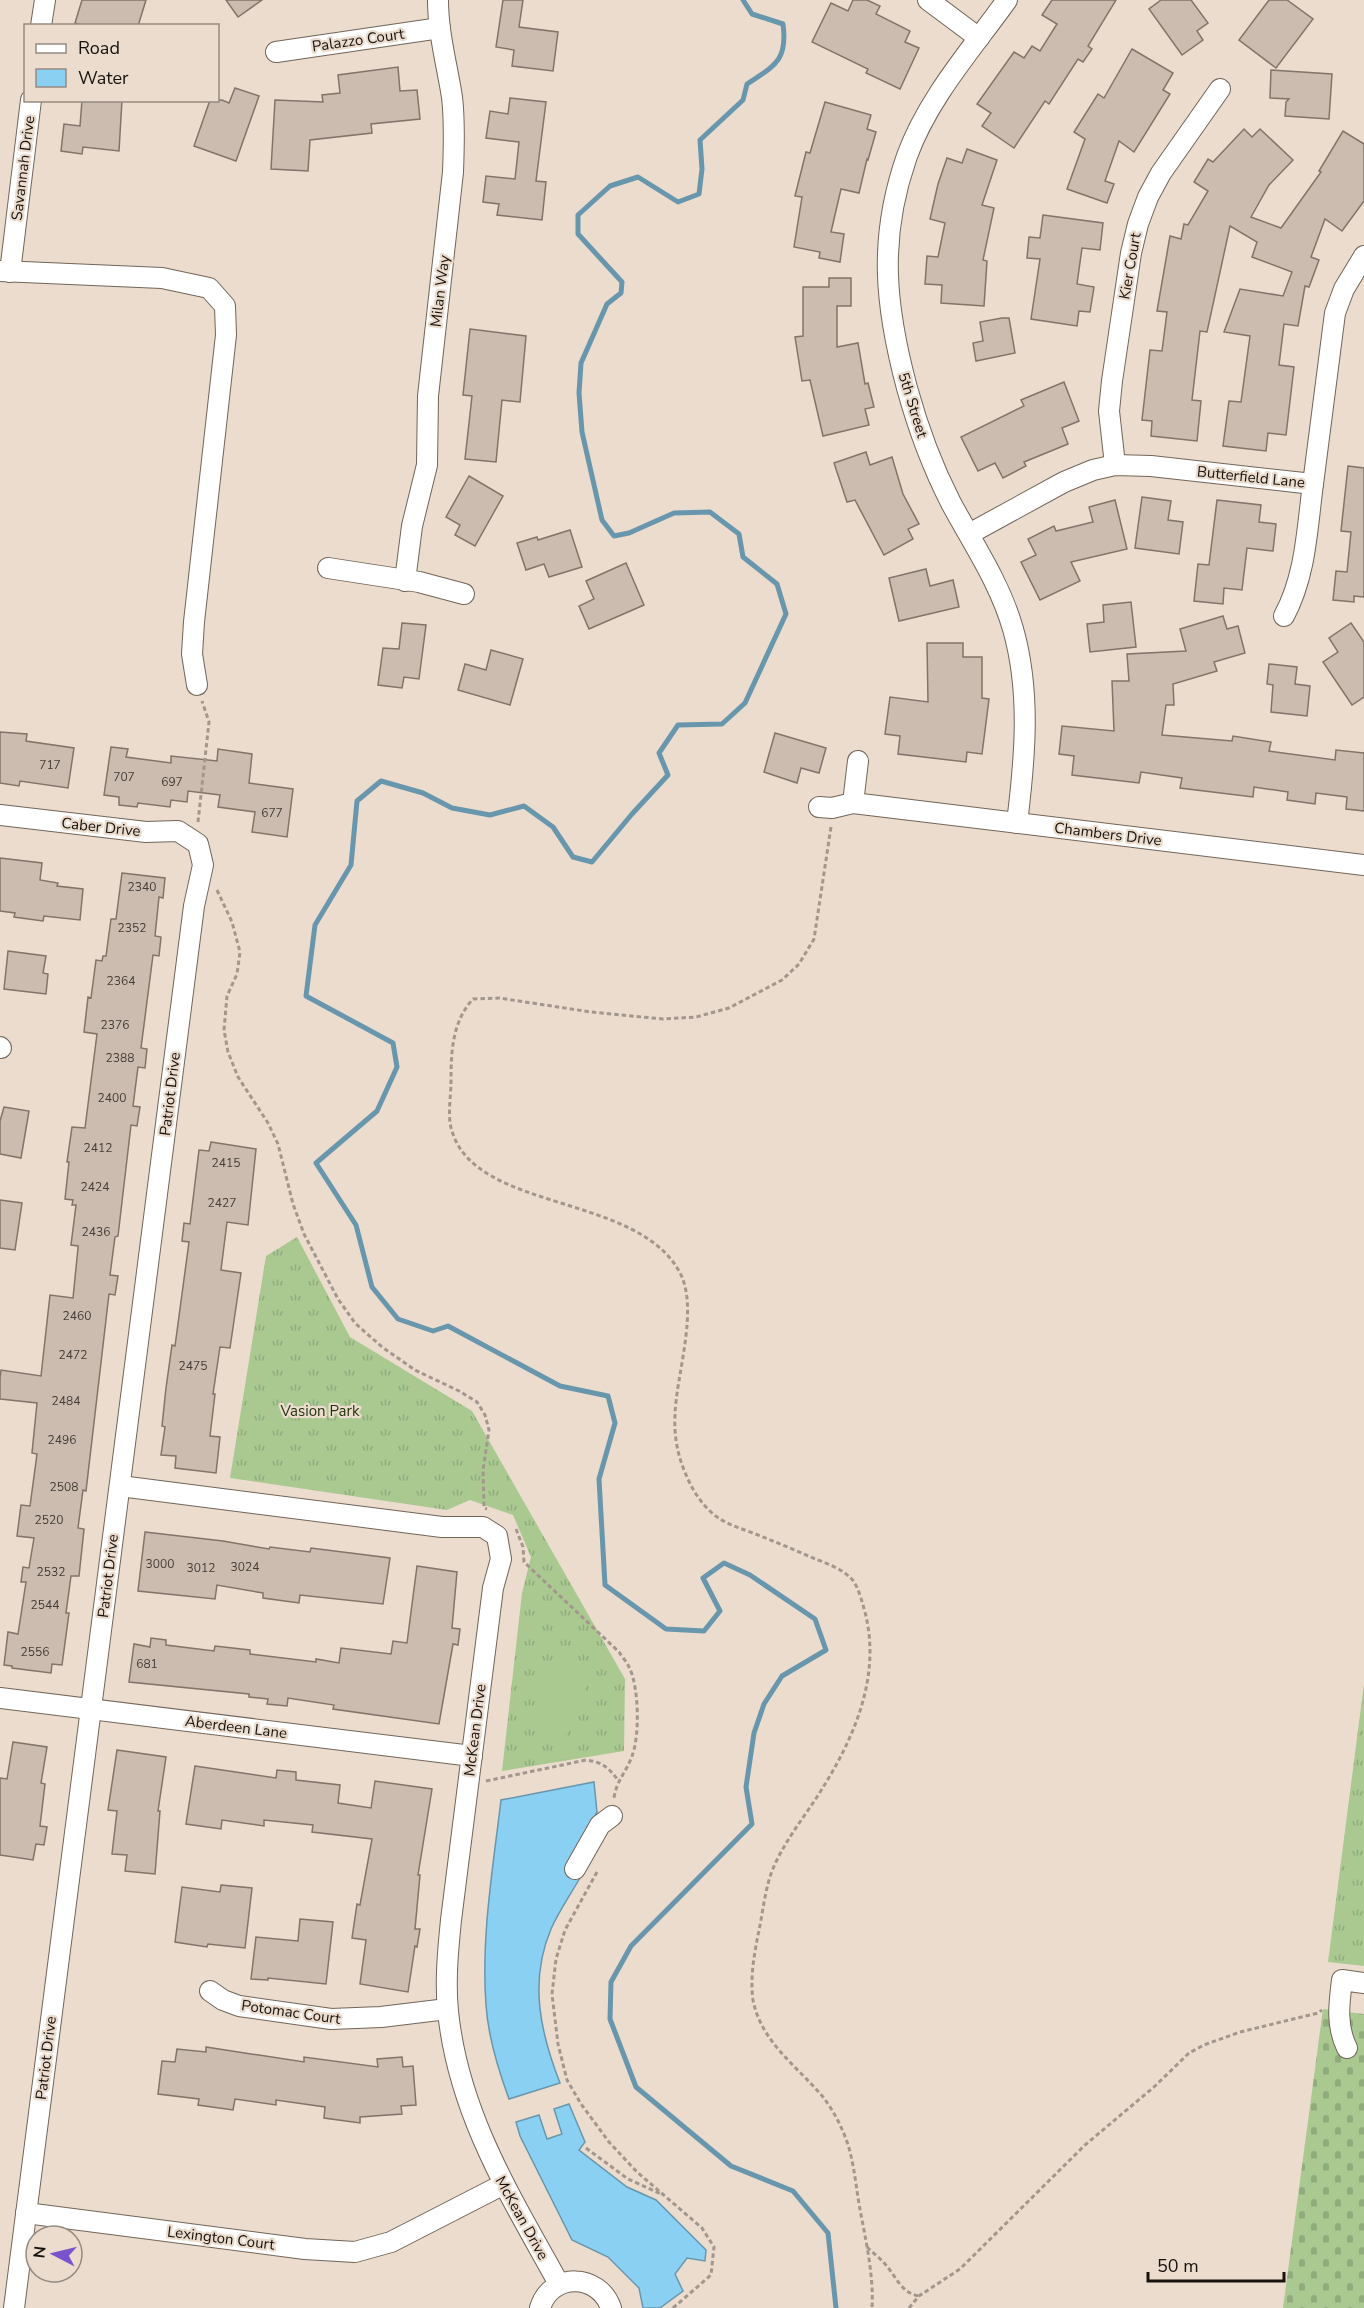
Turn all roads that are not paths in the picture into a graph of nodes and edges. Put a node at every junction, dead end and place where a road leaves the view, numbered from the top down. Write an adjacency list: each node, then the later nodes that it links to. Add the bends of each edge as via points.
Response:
1 (45, 0): 5 (street)
2 (438, 0): 6 (street, Milan Way)
3 (928, 0): 7 (street)
4 (1008, 0): 7 (street, 5th Street)
5 (41, 24)
6 (440, 28): 8 (street, Palazzo Court); 17 (street, Milan Way, via 452,99 453,172 428,396 427,465 412,526)
7 (979, 38): 15 (street, 5th Street, via 937,96 908,155 888,236 887,276 890,317 917,424)
8 (276, 52)
9 (1220, 89): 13 (street, Kier Court, via 1161,172 1138,224 1109,411)
10 (31, 102): 12 (street, Savannah Drive)
11 (1364, 256): 14 (street, Butterfield Lane, via 1335,313)
12 (5, 272): 20 (street, via 162,278 209,288 225,306 226,335 194,622 192,654)
13 (1114, 465): 14 (street, Butterfield Lane); 15 (street, Butterfield Lane, via 1064,482)
14 (1313, 484): 19 (street, via 1299,580)
15 (969, 534): 25 (street, 5th Street, via 998,588 1021,664 1025,746)
16 (327, 568): 17 (street)
17 (405, 581): 18 (street)
18 (464, 594)
19 (1284, 616)
20 (197, 685)
21 (858, 761): 22 (street)
22 (853, 803): 23 (street); 25 (street, Chambers Drive)
23 (825, 808)
24 (0, 815): 26 (street, Caber Drive, via 146,832 178,831)
25 (1017, 823): 27 (street, Chambers Drive)
26 (198, 844): 28 (street, Patriot Drive, via 203,865 194,906)
27 (1364, 865)
28 (120, 1486): 30 (street, Patriot Drive); 31 (street, McKean Drive, via 442,1527 483,1527 497,1536 501,1559 493,1588)
29 (0, 1698): 30 (street, Aberdeen Lane)
30 (91, 1709): 31 (street, Aberdeen Lane); 39 (street, Patriot Drive)
31 (472, 1756): 36 (street, McKean Drive, via 450,1930)
32 (612, 1816): 33 (street, via 600,1825)
33 (575, 1869)
34 (1364, 1983): 37 (street, via 1342,1980 1339,2012 1341,2036)
35 (210, 1991): 36 (street, Potomac Court, via 239,2006 330,2019 381,2018)
36 (447, 2009): 38 (street, McKean Drive, via 466,2099)
37 (1347, 2048)
38 (504, 2184): 39 (street, Lexington Court, via 371,2249 336,2252); 40 (street, McKean Drive)
39 (26, 2214): 41 (street, Patriot Drive)
40 (559, 2284): 42 (street, via 544,2297); 43 (street, via 578,2280 587,2283 603,2294)
41 (14, 2308)
42 (540, 2308)
43 (611, 2308)

